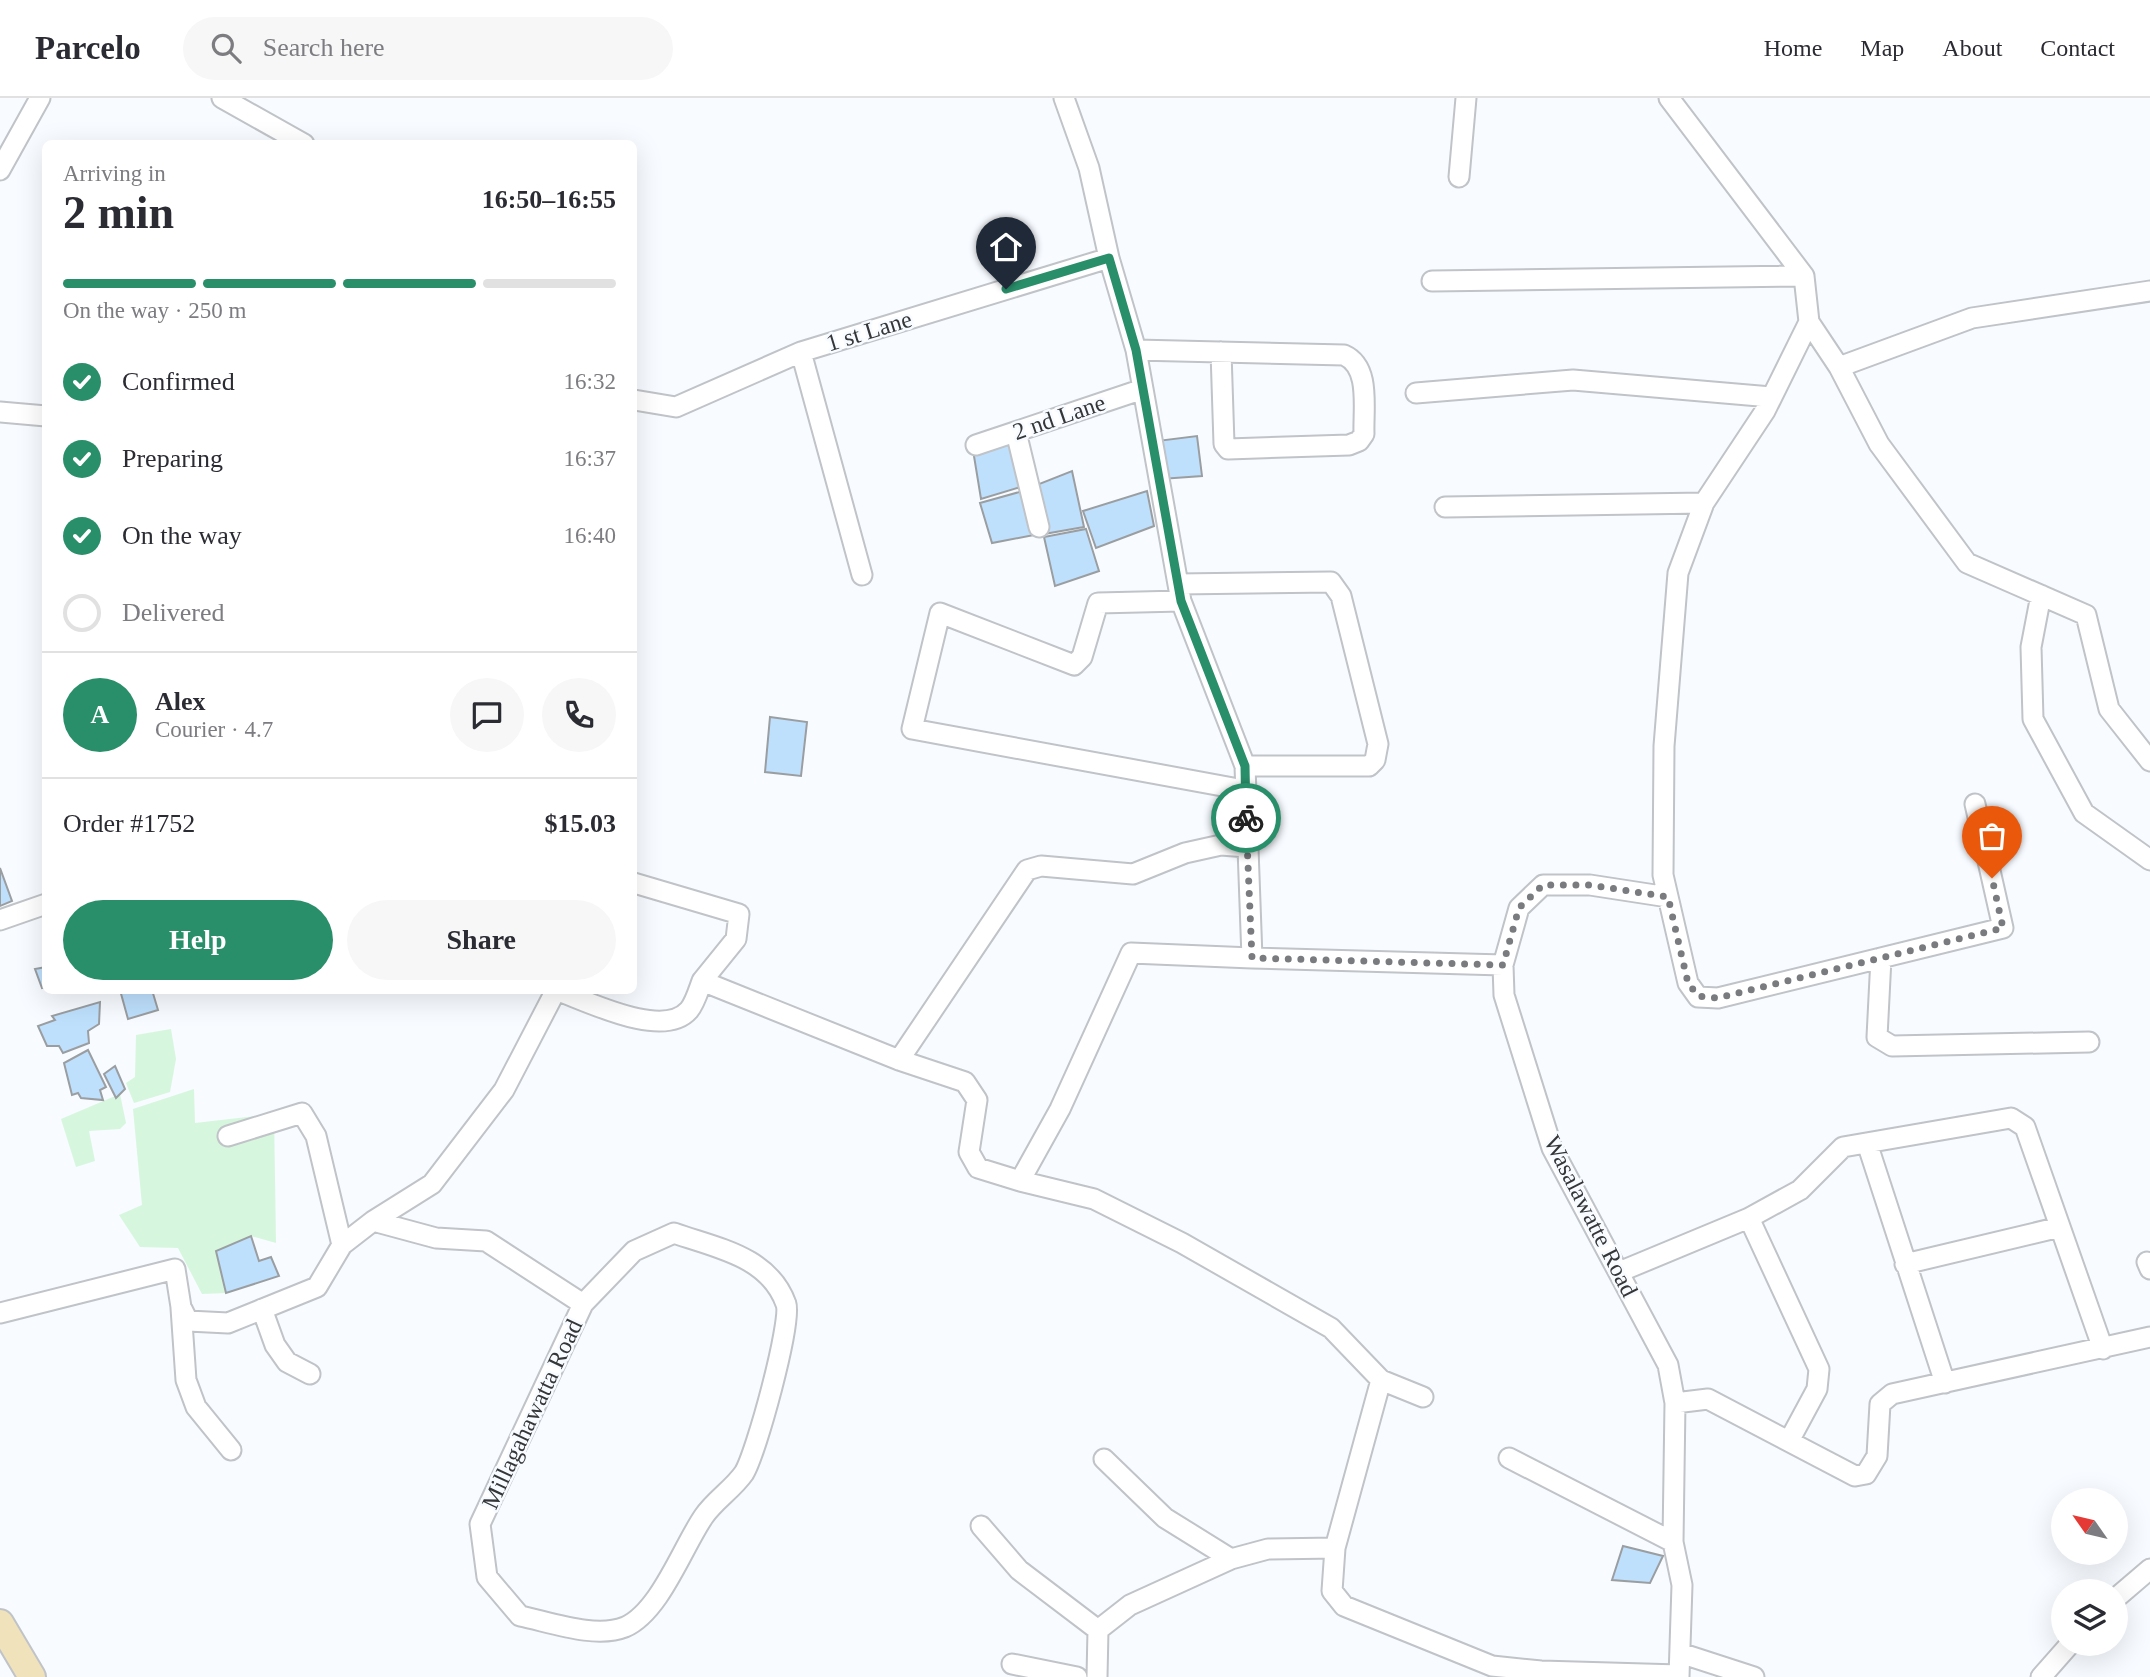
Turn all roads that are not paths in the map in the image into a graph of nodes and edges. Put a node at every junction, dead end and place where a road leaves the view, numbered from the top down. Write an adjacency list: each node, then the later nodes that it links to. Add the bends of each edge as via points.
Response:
1 (40, 98): 7 (street)
2 (222, 98): 6 (street)
3 (1064, 98): 9 (street, via 1089,168)
4 (1466, 98): 8 (street)
5 (1669, 98): 10 (street)
6 (297, 140)
7 (0, 170)
8 (1459, 177)
9 (1109, 258): 14 (street); 15 (street, 1 st Lane)
10 (1804, 276): 11 (street); 13 (street)
11 (1432, 281)
12 (2150, 291): 17 (street, via 1972,318)
13 (1809, 322): 17 (street); 20 (street)
14 (1136, 350): 16 (street); 18 (street)
15 (801, 352): 21 (street, 1 st Lane, via 676,407); 29 (street)
16 (1221, 352): 16 (street, via 1344,355 1355,360 1361,371 1364,434 1349,445 1228,449 1224,444)
17 (1839, 367): 31 (street, via 1879,444 1968,563)
18 (1143, 389): 24 (street, 2 nd Lane); 30 (street)
19 (1416, 393): 20 (street, via 1573,380)
20 (1771, 397): 26 (street)
21 (637, 400)
22 (0, 412): 23 (street)
23 (42, 416)
24 (1016, 432): 25 (street, 2 nd Lane); 28 (street)
25 (976, 446)
26 (1704, 503): 27 (street); 39 (street, via 1678,573 1664,746 1663,875)
27 (1445, 507)
28 (1040, 527)
29 (862, 575)
30 (1180, 592): 33 (street); 33 (street, via 1331,582 1341,596 1378,744 1375,760 1369,766); 34 (street, via 1098,603 1082,657 1074,665 940,613 912,729)
31 (2041, 595): 32 (street, via 2085,615 2109,709); 37 (street, via 2031,647 2033,719 2084,813)
32 (2150, 761)
33 (1245, 766): 34 (street)
34 (1244, 790): 36 (street)
35 (1975, 804): 43 (street, via 2003,928)
36 (1247, 847): 42 (street); 49 (street, via 1221,845 1185,853 1133,874 1041,866 1027,870)
37 (2150, 860)
38 (637, 884): 45 (street, via 738,914 736,939)
39 (1668, 897): 43 (street, via 1688,983 1698,996 1718,998); 44 (street, Wasalawatte Road, via 1590,885 1543,885 1519,908)
40 (42, 905): 41 (street)
41 (0, 920)
42 (1252, 958): 44 (street); 52 (street, via 1131,953 1060,1109)
43 (1881, 958): 48 (street, via 1877,1037 1892,1046)
44 (1503, 965): 58 (street, Wasalawatte Road, via 1504,995 1552,1147)
45 (702, 981): 47 (street, via 689,1010 671,1021 644,1021); 49 (street)
46 (554, 994): 54 (street, via 505,1090 432,1184)
47 (567, 994)
48 (2089, 1042)
49 (899, 1060): 52 (street, via 965,1082 977,1100 969,1152 978,1168)
50 (228, 1136): 56 (street, via 302,1113 316,1136)
51 (1867, 1143): 53 (street, via 1843,1147 1800,1190); 55 (street, via 2011,1118 2025,1127); 57 (street)
52 (1020, 1181): 66 (street, via 1094,1199 1182,1243 1331,1328)
53 (1749, 1218): 58 (street); 70 (street, via 1819,1368 1817,1389)
54 (373, 1221): 56 (street); 59 (street, Millagahawatta Road, via 436,1238 486,1241)
55 (2060, 1227): 57 (street); 64 (street)
56 (342, 1245): 61 (street, via 317,1287)
57 (1905, 1264): 67 (street)
58 (1619, 1272): 69 (street, Wasalawatte Road, via 1668,1364)
59 (583, 1304): 59 (street, Millagahawatta Road, via 634,1251 674,1233 751,1260 774,1280 787,1306 771,1394 745,1472 705,1515 657,1598 625,1627 595,1630 520,1616 487,1577 480,1524)
60 (181, 1307): 61 (street, via 188,1321 205,1324 228,1323); 62 (street, via 175,1269); 71 (street, via 186,1380 196,1406)
61 (262, 1308): 65 (street, via 275,1345 287,1362)
62 (0, 1312)
63 (2150, 1337): 64 (street)
64 (2103, 1349): 67 (street)
65 (310, 1374)
66 (1381, 1381): 68 (street); 76 (street)
67 (1945, 1383): 70 (street, via 1892,1394 1880,1404 1877,1456 1866,1474 1855,1476)
68 (1423, 1397)
69 (1675, 1403): 70 (street, via 1708,1398); 75 (street, Wasalawatte Road)
70 (1789, 1441)
71 (231, 1450)
72 (1508, 1458): 75 (street)
73 (1104, 1459): 77 (street, via 1165,1518)
74 (981, 1526): 81 (street, via 1019,1570)
75 (1673, 1542): 82 (street, Wasalawatte Road, via 1682,1585)
76 (1335, 1548): 77 (street, via 1268,1549); 85 (street, via 1332,1591 1344,1606 1492,1666)
77 (1231, 1559): 81 (street, via 1130,1605)
78 (2150, 1569): 79 (street)
79 (2128, 1588)
80 (0, 1623): 86 (street)
81 (1098, 1630): 88 (street)
82 (1680, 1653): 85 (street, Wasalawatte Road); 89 (street)
83 (2060, 1656): 90 (street)
84 (1012, 1664): 87 (street)
85 (1679, 1676)
86 (32, 1677)
87 (1077, 1677)
88 (1097, 1677)
89 (1754, 1677)
90 (2041, 1677)

